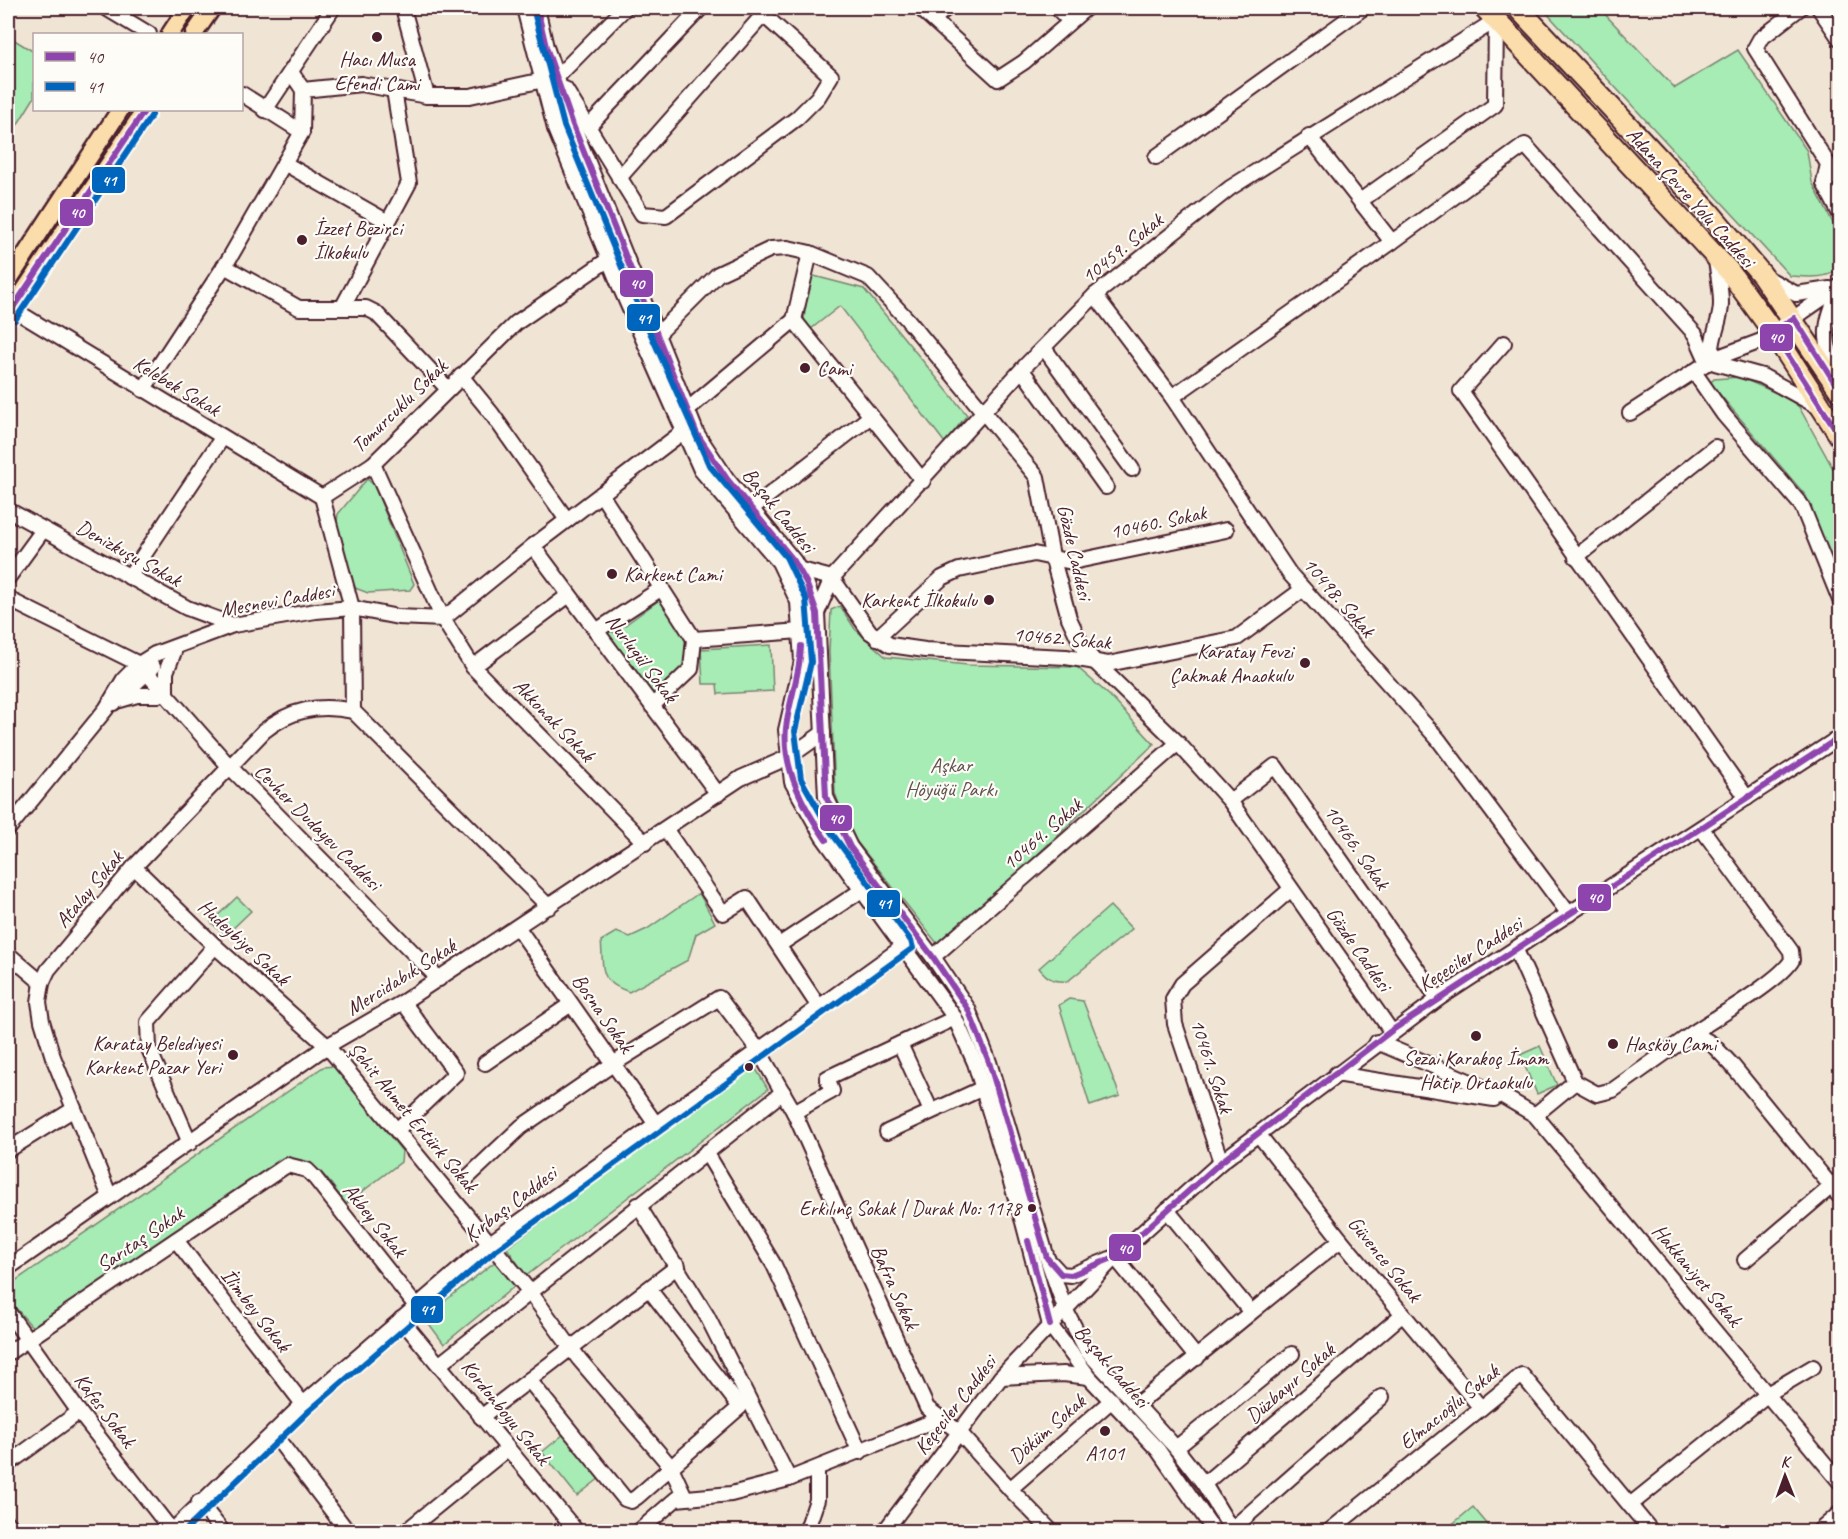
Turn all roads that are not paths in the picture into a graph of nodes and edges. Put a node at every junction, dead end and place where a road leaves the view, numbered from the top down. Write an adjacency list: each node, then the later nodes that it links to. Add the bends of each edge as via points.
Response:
1 (106, 8): 22 (street)
2 (187, 8): 23 (main road)
3 (212, 8): 24 (main road)
4 (333, 8): 26 (street)
5 (403, 8): 31 (street)
6 (524, 8): 27 (street, Başak Caddesi)
7 (537, 8): 27 (street, Başak Caddesi)
8 (625, 8): 27 (street)
9 (700, 8): 35 (street)
10 (921, 8): 20 (street)
11 (947, 8): 20 (street)
12 (1057, 8): 21 (street)
13 (1086, 8): 21 (street)
14 (1363, 8): 38 (street)
15 (1518, 8): 51 (highway, Adana Çevre Yolu Caddesi, via 1709,212)
16 (1800, 8): 42 (street, via 1760,39 1755,48 1828,164)
17 (1819, 8): 25 (street)
18 (759, 11): 41 (street); 41 (street, via 831,76 818,97 797,118 666,216 642,214)
19 (1491, 14): 37 (street, 10459. Sokak); 43 (street, via 1495,105); 48 (highway, Adana Çevre Yolu Caddesi)
20 (933, 19): 21 (street, via 999,79)
21 (1070, 21)
22 (147, 33)
23 (171, 33)
24 (195, 33)
25 (1840, 39)
26 (291, 72): 28 (street); 32 (street)
27 (551, 80): 31 (street, via 470,96); 35 (street); 49 (street, Başak Caddesi, via 555,129); 60 (street, Başak Caddesi)
28 (303, 90): 29 (street, via 361,84); 36 (street)
29 (394, 90): 31 (street); 45 (street, via 409,183)
30 (243, 95): 32 (street)
31 (427, 96)
32 (265, 110): 36 (street)
33 (119, 111): 52 (main road)
34 (144, 111): 56 (main road)
35 (589, 126): 41 (street)
36 (302, 132): 39 (street)
37 (1309, 136): 43 (street); 54 (street, 10459. Sokak, via 1230,188)
38 (1155, 157)
39 (284, 163): 45 (street); 50 (street)
40 (1840, 171): 42 (street)
41 (619, 178)
42 (1824, 183): 44 (street)
43 (1360, 201): 46 (street)
44 (1840, 214)
45 (388, 222): 55 (street)
46 (1392, 242): 63 (street, via 1525,145 1695,334); 71 (street)
47 (810, 253): 58 (street); 60 (street, Gözde Caddesi, via 771,249 728,268); 74 (street, Gözde Caddesi, via 868,277)
48 (1715, 256): 59 (highway, Adana Çevre Yolu Caddesi); 63 (street, via 1721,306)
49 (609, 259): 66 (street, Tomurcuklu Sokak, via 516,323); 77 (street, Başak Caddesi)
50 (224, 266): 55 (street, via 299,308); 69 (street)
51 (1762, 275): 53 (street, via 1796,294); 57 (highway, Adana Çevre Yolu Caddesi)
52 (8, 281)
53 (1840, 287): 57 (street); 67 (street, via 1826,322 1828,344)
54 (1095, 295): 62 (street, 10459. Sokak); 71 (street, 10498. Sokak)
55 (342, 308): 68 (street, via 366,308 376,313)
56 (9, 312): 69 (street, Kelebek Sokak)
57 (1794, 318): 59 (street); 70 (highway, Adana Çevre Yolu Caddesi)
58 (794, 320): 72 (street); 76 (street)
59 (1773, 332): 63 (street, via 1761,341); 73 (highway, Adana Çevre Yolu Caddesi)
60 (658, 334): 72 (street, Başak Caddesi)
61 (1504, 343): 94 (street, via 1461,391)
62 (1044, 348): 64 (street, 10459. Sokak); 82 (street)
63 (1711, 361): 65 (street); 73 (street, via 1762,375)
64 (1022, 370): 74 (street, 10459. Sokak); 84 (street)
65 (1694, 372): 75 (street); 103 (street, via 1724,415 1802,506)
66 (461, 376): 68 (street, Tomurcuklu Sokak); 89 (street)
67 (1840, 377)
68 (448, 389): 81 (street, Tomurcuklu Sokak)
69 (143, 390): 79 (street, Kelebek Sokak)
70 (1840, 391)
71 (1172, 397): 100 (street, 10498. Sokak)
72 (687, 410): 87 (street, Başak Caddesi, via 697,434)
73 (1824, 410): 78 (highway, Adana Çevre Yolu Caddesi)
74 (985, 411): 83 (street, 10459. Sokak); 93 (street, Gözde Caddesi, via 1037,477)
75 (1630, 413)
76 (871, 416): 83 (street); 87 (street)
77 (684, 431): 85 (street); 109 (street, Başak Caddesi, via 701,470 779,562 798,602)
78 (1840, 436)
79 (222, 438): 86 (street, Kelebek Sokak); 96 (street)
80 (1716, 447): 94 (street)
81 (373, 464): 86 (street, Tomurcuklu Sokak); 106 (street, Akkonak Sokak)
82 (1132, 469)
83 (923, 481): 98 (street, 10459. Sokak)
84 (1106, 487)
85 (601, 494): 89 (street); 99 (street)
86 (322, 497): 104 (street)
87 (751, 509): 95 (street, Başak Caddesi)
88 (8, 510): 90 (street, Denizkuşu Sokak)
89 (567, 520): 92 (street)
90 (43, 530): 96 (street, Denizkuşu Sokak); 97 (street)
91 (1226, 530): 93 (street, 10460. Sokak, via 1072,562)
92 (533, 546): 101 (street, Nurlugül Sokak); 106 (street)
93 (1052, 556): 110 (street, 10460. Sokak, via 1034,554 950,573); 114 (street, Gözde Caddesi, via 1075,633)
94 (1576, 557): 127 (street)
95 (801, 570): 98 (street); 105 (street, Başak Caddesi)
96 (129, 577): 107 (street, Denizkuşu Sokak, via 187,608)
97 (8, 578)
98 (832, 578): 105 (street, 10459. Sokak); 110 (street, 10462. Sokak)
99 (662, 588): 108 (street); 111 (street)
100 (1302, 590): 114 (street, 10462. Sokak, via 1237,638 1119,664); 137 (street, 10498. Sokak, via 1438,739)
101 (569, 595): 108 (street, Nurlugül Sokak); 115 (street)
102 (8, 599): 116 (street, Cevher Dudayev Caddesi, via 103,647)
103 (1840, 600)
104 (352, 608): 106 (street, Mesnevi Caddesi, via 398,617); 107 (street, Mesnevi Caddesi); 120 (street)
105 (817, 613): 121 (street, Başak Caddesi)
106 (443, 619): 115 (street, Akkonak Sokak)
107 (233, 625): 112 (street, Mesnevi Caddesi)
108 (596, 631): 119 (street, Nurlugül Sokak)
109 (800, 631): 111 (street); 124 (street, Başak Caddesi, via 802,661 786,730)
110 (877, 638): 114 (street, 10462. Sokak, via 911,649 1066,657)
111 (694, 639): 119 (street, via 691,669)
112 (190, 643): 113 (street); 116 (street, Mesnevi Caddesi, via 155,654)
113 (174, 652): 116 (street); 117 (street, via 166,672)
114 (1096, 663): 123 (street, Gözde Caddesi)
115 (473, 667): 132 (street, Akkonak Sokak)
116 (139, 671): 117 (street, Cevher Dudayev Caddesi); 118 (street, Mesnevi Caddesi)
117 (165, 697): 118 (street, via 137,695); 125 (street, Cevher Dudayev Caddesi)
118 (111, 705): 130 (street, Mesnevi Caddesi)
119 (652, 706): 126 (street, Nurlugül Sokak)
120 (353, 711): 125 (street, Atalay Sokak, via 323,707 285,716); 136 (street)
121 (823, 733): 124 (street, Mercidabık Sokak); 144 (street, Başak Caddesi, via 826,797 850,847)
122 (1840, 737): 127 (street, Keçeciler Caddesi)
123 (1178, 743): 128 (street, Gözde Caddesi); 144 (street, 10464. Sokak)
124 (789, 757): 126 (street, Mercidabık Sokak, via 741,778); 135 (street, Başak Caddesi, via 792,782 824,837)
125 (229, 766): 133 (street, Atalay Sokak); 145 (street, Cevher Dudayev Caddesi)
126 (718, 794): 131 (street, Mercidabık Sokak)
127 (1747, 798): 129 (street, Keçeciler Caddesi)
128 (1230, 801): 134 (street, Gözde Caddesi); 147 (street, 10466. Sokak, via 1275,766)
129 (1702, 828): 137 (street, Keçeciler Caddesi); 153 (street, via 1791,951 1792,960 1770,980)
130 (8, 829)
131 (666, 830): 132 (street, Mercidabık Sokak); 139 (street, via 723,913 747,898)
132 (645, 843): 136 (street, Mercidabık Sokak)
133 (134, 867): 140 (street, Hudeybiye Sokak); 146 (street, Atalay Sokak, via 48,970)
134 (1291, 889): 152 (street, Gözde Caddesi); 176 (street, 10461. Sokak, via 1182,984 1173,999 1175,1024)
135 (862, 890): 139 (street); 141 (street, Başak Caddesi)
136 (549, 907): 138 (street, Mercidabık Sokak)
137 (1569, 914): 142 (street, Keçeciler Caddesi)
138 (518, 928): 145 (street, Mercidabık Sokak); 149 (street, Bosna Sokak)
139 (779, 945): 150 (street)
140 (215, 946): 156 (street, Hudeybiye Sokak); 173 (street, via 148,1022 149,1049)
141 (904, 946): 150 (street, Kırbaşı Caddesi); 151 (street, Başak Caddesi)
142 (1516, 950): 147 (street, Keçeciler Caddesi); 161 (street)
143 (8, 954): 146 (street)
144 (933, 957): 188 (street, Başak Caddesi, via 968,1009 989,1062)
145 (439, 979): 148 (street, Mercidabık Sokak)
146 (42, 983): 165 (street, via 42,1021)
147 (1438, 999): 152 (street, Keçeciler Caddesi)
148 (403, 1002): 156 (street, Mercidabık Sokak); 170 (street, via 456,1073)
149 (571, 1004): 158 (street); 159 (street, Bosna Sokak)
150 (819, 1007): 157 (street, Kırbaşı Caddesi)
151 (955, 1018): 155 (street); 162 (street, Başak Caddesi)
152 (1391, 1031): 154 (street, Keçeciler Caddesi)
153 (1693, 1033): 161 (street, via 1614,1090 1597,1094); 179 (street, via 1712,1043)
154 (1377, 1042): 160 (street, Keçeciler Caddesi); 164 (street, Hakkaniyet Sokak)
155 (900, 1044): 166 (street); 167 (street, via 827,1078 832,1091)
156 (327, 1046): 170 (street, Şehit Ahmet Ertürk Sokak); 173 (street, Mercidabık Sokak)
157 (759, 1051): 159 (street, Bafra Sokak, via 719,998); 163 (street, Bafra Sokak); 169 (street, Kırbaşı Caddesi)
158 (484, 1063)
159 (613, 1064): 169 (street, Bosna Sokak); 178 (street, via 521,1127)
160 (1336, 1074): 164 (street, Hakkaniyet Sokak); 172 (street, Keçeciler Caddesi)
161 (1575, 1082): 168 (street)
162 (982, 1088): 166 (street); 200 (street, Başak Caddesi)
163 (783, 1092): 167 (street, Bafra Sokak); 175 (street)
164 (1514, 1102): 168 (street, Hakkaniyet Sokak)
165 (74, 1109): 174 (street); 180 (street)
166 (931, 1111): 171 (street)
167 (794, 1112): 220 (street, Bafra Sokak, via 927,1408)
168 (1535, 1115): 211 (street, Hakkaniyet Sokak)
169 (655, 1123): 186 (street, Kırbaşı Caddesi)
170 (397, 1130): 186 (street, Şehit Ahmet Ertürk Sokak)
171 (887, 1132)
172 (1260, 1135): 176 (street, Keçeciler Caddesi); 185 (street, Güvence Sokak)
173 (190, 1143): 180 (street, Mercidabık Sokak)
174 (8, 1150)
175 (706, 1152): 182 (street); 225 (street, via 774,1265)
176 (1221, 1162): 183 (street, Keçeciler Caddesi)
177 (296, 1166): 184 (street, Sarıtaş Sokak, via 287,1165); 194 (street, Akbey Sokak, via 315,1178)
178 (467, 1178)
179 (1836, 1182): 181 (street); 189 (street)
180 (110, 1197): 191 (street, Mercidabık Sokak)
181 (1840, 1197)
182 (638, 1205): 190 (street); 193 (street)
183 (1167, 1210): 187 (street, Keçeciler Caddesi); 196 (street)
184 (176, 1240): 201 (street, Sarıtaş Sokak); 214 (street, İlimbey Sokak)
185 (1341, 1240): 196 (street); 198 (street, Güvence Sokak)
186 (490, 1243): 193 (street, Şehit Ahmet Ertürk Sokak); 194 (street, Kırbaşı Caddesi)
187 (1115, 1257): 188 (street, via 1071,1275 1061,1274); 195 (street, Keçeciler Caddesi); 205 (street)
188 (1047, 1258): 195 (street, Başak Caddesi)
189 (1745, 1260)
190 (678, 1266): 192 (street); 215 (street)
191 (8, 1268)
192 (649, 1289): 202 (street); 215 (street)
193 (530, 1292): 202 (street, Şehit Ahmet Ertürk Sokak); 206 (street)
194 (416, 1306): 199 (street, Kırbaşı Caddesi)
195 (1065, 1308): 200 (street, Keçeciler Caddesi); 216 (street, Başak Caddesi, via 1087,1350)
196 (1250, 1311): 205 (street)
197 (8, 1312): 201 (street, Kafes Sokak)
198 (1403, 1314): 217 (street, Güvence Sokak); 231 (street, Düzbayır Sokak)
199 (401, 1319): 206 (street, Kordonboyu Sokak); 214 (street, Kırbaşı Caddesi)
200 (1050, 1325): 208 (street, Keçeciler Caddesi); 209 (street, Başak Caddesi)
201 (28, 1339): 203 (street, Sarıtaş Sokak); 218 (street, Kafes Sokak)
202 (572, 1348): 210 (street); 227 (street, Şehit Ahmet Ertürk Sokak)
203 (8, 1353)
204 (1292, 1354): 223 (street)
205 (1197, 1358): 216 (street)
206 (440, 1364): 219 (street, Kordonboyu Sokak)
207 (1813, 1367): 211 (street)
208 (1001, 1377): 209 (street); 221 (street, Keçeciler Caddesi)
209 (1089, 1377): 213 (street, Başak Caddesi)
210 (529, 1380): 219 (street); 227 (street, via 625,1499 637,1497)
211 (1768, 1393): 230 (street, Hakkaniyet Sokak); 235 (street)
212 (1382, 1397): 238 (street)
213 (1112, 1400): 232 (street, Döküm Sokak); 249 (street, Başak Caddesi, via 1158,1450)
214 (303, 1404): 222 (street, Kırbaşı Caddesi)
215 (746, 1404): 227 (street); 229 (street)
216 (1137, 1404): 223 (street, Başak Caddesi)
217 (1481, 1408): 235 (street, Elmacıoğlu Sokak, via 1522,1375); 250 (street, Elmacıoğlu Sokak)
218 (79, 1412): 226 (street); 239 (street, Kafes Sokak)
219 (481, 1417): 224 (street, Kordonboyu Sokak)
220 (939, 1419): 221 (street, Bafra Sokak); 225 (street)
221 (959, 1432): 232 (street, Bafra Sokak); 247 (street, Keçeciler Caddesi)
222 (273, 1433): 234 (street, Kırbaşı Caddesi); 242 (street)
223 (1176, 1448): 231 (street, Başak Caddesi)
224 (507, 1449): 243 (street); 244 (street, Kordonboyu Sokak)
225 (860, 1452): 228 (street)
226 (8, 1464)
227 (671, 1467): 233 (street, Şehit Ahmet Ertürk Sokak)
228 (817, 1469): 229 (street); 246 (street, via 817,1500)
229 (789, 1479): 233 (street, via 731,1494)
230 (1840, 1482)
231 (1204, 1484): 238 (street, Başak Caddesi)
232 (1010, 1490): 248 (street, Bafra Sokak)
233 (685, 1497): 245 (street, via 676,1499)
234 (199, 1502): 239 (street, Kırbaşı Caddesi); 241 (street)
235 (1630, 1505): 251 (street, Elmacıoğlu Sokak)
236 (1840, 1513): 252 (street)
237 (8, 1523): 240 (street)
238 (1232, 1530)
239 (172, 1531)
240 (14, 1532)
241 (223, 1532)
242 (348, 1532)
243 (405, 1532)
244 (577, 1532)
245 (638, 1532)
246 (807, 1532)
247 (884, 1532)
248 (1052, 1532)
249 (1215, 1532)
250 (1328, 1532)
251 (1652, 1532)
252 (1818, 1532)

